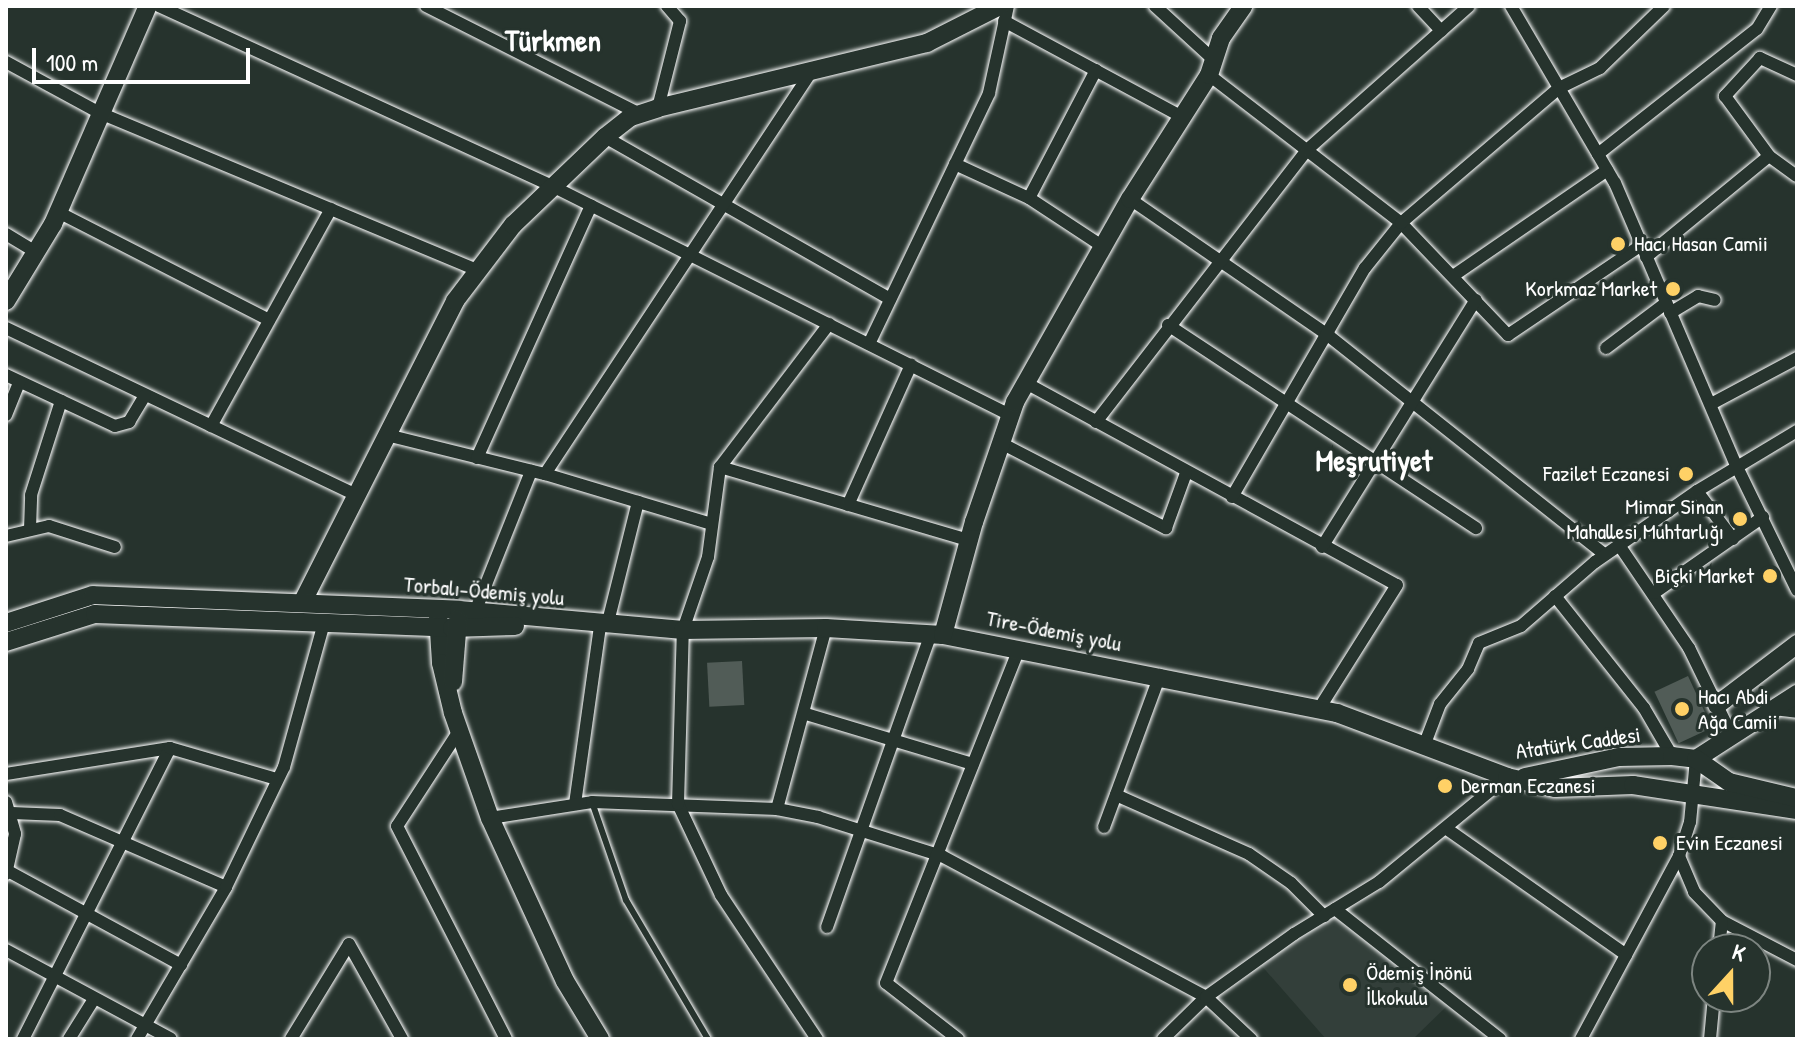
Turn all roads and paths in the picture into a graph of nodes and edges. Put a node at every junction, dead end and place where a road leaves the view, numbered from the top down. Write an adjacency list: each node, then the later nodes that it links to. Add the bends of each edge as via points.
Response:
1 (148, 6): 24 (street)
2 (159, 6): 33 (street)
3 (426, 6): 23 (street)
4 (667, 6): 23 (street, via 680,21)
5 (1008, 6): 13 (street)
6 (1155, 6): 18 (street)
7 (1243, 6): 18 (street)
8 (1418, 6): 14 (street)
9 (1469, 6): 14 (street)
10 (1511, 6): 22 (street)
11 (1664, 6): 22 (street, via 1600,68)
12 (1771, 6): 15 (street, via 1757,29)
13 (1002, 13): 19 (street); 20 (street, via 927,43); 30 (street, via 989,93)
14 (1441, 31): 27 (street)
15 (1738, 44): 16 (street); 28 (street)
16 (1760, 58): 21 (street); 29 (street, via 1725,96)
17 (6, 62): 24 (street)
18 (1211, 67): 25 (street); 27 (street, via 1257,116)
19 (1096, 70): 25 (street); 34 (street)
20 (812, 71): 23 (street); 36 (street)
21 (1797, 75)
22 (1559, 88): 28 (street); 40 (street)
23 (649, 111): 26 (street)
24 (100, 113): 38 (street); 39 (street)
25 (1182, 117): 35 (street)
26 (605, 137): 33 (street); 36 (street)
27 (1308, 149): 40 (street); 46 (street)
28 (1598, 154): 31 (street)
29 (1769, 156): 32 (street); 43 (street)
30 (955, 164): 34 (street); 49 (street)
31 (1607, 170): 43 (street); 48 (street)
32 (1797, 176)
33 (550, 185): 37 (street); 47 (street)
34 (1029, 198): 42 (street)
35 (1130, 199): 42 (street); 46 (street)
36 (724, 204): 45 (street); 49 (street)
37 (591, 205): 45 (street); 78 (street)
38 (331, 209): 47 (street); 54 (street)
39 (58, 212): 44 (street); 54 (street)
40 (1401, 223): 48 (street); 58 (street, via 1365,268)
41 (6, 234): 44 (street)
42 (1105, 248): 65 (street)
43 (1645, 251): 50 (street, via 1508,335); 53 (street)
44 (36, 252): 52 (street)
45 (690, 255): 55 (street); 84 (street)
46 (1221, 258): 56 (street); 58 (street)
47 (478, 270): 76 (street, via 455,301)
48 (1453, 276): 50 (street)
49 (890, 299): 59 (street)
50 (1476, 300): 67 (street)
51 (1715, 300): 53 (street, via 1698,296)
52 (6, 301)
53 (1668, 308): 60 (street); 69 (street)
54 (269, 320): 74 (street)
55 (829, 324): 59 (street); 80 (street)
56 (1168, 325): 70 (street); 73 (street)
57 (6, 328): 66 (street)
58 (1329, 336): 67 (street); 70 (street)
59 (869, 344): 62 (street)
60 (1606, 348)
61 (1797, 358): 69 (street)
62 (911, 365): 72 (street); 89 (street)
63 (6, 375): 64 (street)
64 (19, 382): 68 (street); 71 (street)
65 (1026, 383): 72 (street); 73 (street)
66 (145, 395): 68 (street, via 132,419 121,426); 74 (street)
67 (1414, 400): 79 (street); 100 (street)
68 (61, 401): 93 (street, via 31,495)
69 (1711, 404): 81 (street)
70 (1287, 405): 79 (street); 87 (street)
71 (6, 415)
72 (1010, 415): 77 (street)
73 (1096, 422): 83 (street)
74 (211, 426): 86 (street)
75 (1797, 431): 81 (street)
76 (387, 435): 78 (street); 86 (street)
77 (1001, 443): 83 (street, via 1166,528); 96 (street)
78 (477, 458): 82 (street)
79 (1375, 462): 92 (street); 99 (street)
80 (720, 467): 89 (street); 91 (street)
81 (1737, 467): 85 (street); 90 (street)
82 (531, 471): 84 (street); 105 (street)
83 (1186, 473): 87 (street)
84 (545, 474): 88 (street)
85 (1697, 491): 95 (street); 97 (street)
86 (356, 495): 104 (street)
87 (1232, 497): 99 (street)
88 (638, 502): 91 (street); 110 (street)
89 (848, 505): 96 (street)
90 (1763, 517): 95 (street); 101 (street)
91 (712, 524): 112 (street, via 708,557)
92 (1476, 528)
93 (30, 529): 94 (street); 98 (street, via 56,526)
94 (6, 536)
95 (1733, 539): 102 (street)
96 (968, 540): 113 (street)
97 (1619, 545): 100 (street); 102 (street)
98 (115, 547)
99 (1322, 547): 120 (street, via 1397,585)
100 (1605, 555): 103 (street)
101 (1797, 590)
102 (1654, 593): 119 (street)
103 (1555, 596): 128 (street, via 1521,626 1479,643 1468,669 1440,704); 130 (street, via 1644,708)
104 (302, 603): 106 (street, Torbalı-Ödemiş yolu); 107 (street, Torbalı-Ödemiş yolu, via 93,595)
105 (464, 617): 106 (street, Torbalı-Ödemiş yolu); 109 (street, Torbalı-Ödemiş yolu); 123 (street)
106 (437, 619): 108 (street, Torbalı-Ödemiş yolu); 123 (street)
107 (6, 623)
108 (324, 623): 114 (street, Torbalı-Ödemiş yolu, via 95,614); 135 (street)
109 (577, 624): 110 (street, Tire-Ödemiş yolu)
110 (603, 625): 112 (street, Tire-Ödemiş yolu); 140 (street)
111 (826, 628): 112 (street, Tire-Ödemiş yolu); 113 (street, Tire-Ödemiş yolu); 124 (street)
112 (683, 630): 141 (street)
113 (937, 634): 116 (street, Tire-Ödemiş yolu); 127 (street)
114 (6, 642)
115 (1797, 644): 119 (street)
116 (1019, 649): 117 (street, Tire-Ödemiş yolu); 132 (street)
117 (1160, 675): 120 (street, Tire-Ödemiş yolu); 137 (street)
118 (1797, 694): 121 (street)
119 (1717, 705): 126 (street)
120 (1319, 709): 128 (street, Tire-Ödemiş yolu)
121 (1774, 709): 122 (street); 126 (street)
122 (1797, 712)
123 (453, 713): 125 (street)
124 (806, 714): 127 (street); 143 (street)
125 (459, 731): 145 (street); 174 (street, via 397,826)
126 (1732, 736): 131 (street)
127 (893, 739): 132 (street); 148 (street)
128 (1424, 746): 134 (street, Tire-Ödemiş yolu)
129 (170, 748): 133 (street); 135 (street); 149 (street)
130 (1672, 756): 131 (street, Atatürk Caddesi); 134 (street, Atatürk Caddesi, via 1619,757 1534,777)
131 (1696, 759): 136 (street); 138 (street, Atatürk Caddesi, via 1729,782)
132 (973, 764): 150 (street)
133 (6, 774)
134 (1507, 777): 136 (street, Atatürk Caddesi, via 1555,788 1633,785); 147 (street)
135 (277, 779): 153 (street)
136 (1694, 792): 144 (street, Atatürk Caddesi); 151 (street)
137 (1116, 795): 146 (street); 154 (street, via 1249,854)
138 (1797, 798)
139 (592, 802): 140 (street); 141 (street); 176 (lane, via 626,900)
140 (575, 804): 145 (street)
141 (678, 804): 143 (street); 177 (street, via 721,895)
142 (9, 808): 149 (street, via 49,813); 152 (street, via 15,834)
143 (777, 809): 148 (street)
144 (1797, 810)
145 (490, 818): 175 (street, via 565,981)
146 (1104, 827)
147 (1447, 829): 154 (street); 160 (street)
148 (861, 830): 150 (street); 157 (street)
149 (123, 842): 153 (street); 155 (street)
150 (937, 854): 164 (street); 178 (street, via 886,983)
151 (1679, 856): 156 (street, via 1694,892); 160 (street)
152 (7, 872): 155 (street)
153 (226, 887): 162 (street)
154 (1330, 912): 164 (street); 181 (street)
155 (87, 913): 162 (street); 163 (street)
156 (1722, 921): 158 (street); 161 (street)
157 (827, 927)
158 (1721, 933)
159 (6, 950): 163 (street)
160 (1626, 955): 182 (street)
161 (1797, 960)
162 (181, 965): 167 (street)
163 (54, 977): 165 (street); 168 (street)
164 (1206, 997): 179 (street); 180 (street)
165 (94, 999): 167 (street); 169 (street)
166 (1712, 1013): 183 (street)
167 (147, 1024): 170 (street); 171 (street)
168 (23, 1039)
169 (69, 1039)
170 (137, 1039)
171 (171, 1039)
172 (291, 1039): 173 (street, via 349,944)
173 (402, 1039)
174 (506, 1039)
175 (599, 1039)
176 (708, 1039)
177 (817, 1039)
178 (958, 1039)
179 (1163, 1039)
180 (1251, 1039)
181 (1500, 1039)
182 (1581, 1039)
183 (1710, 1039)

